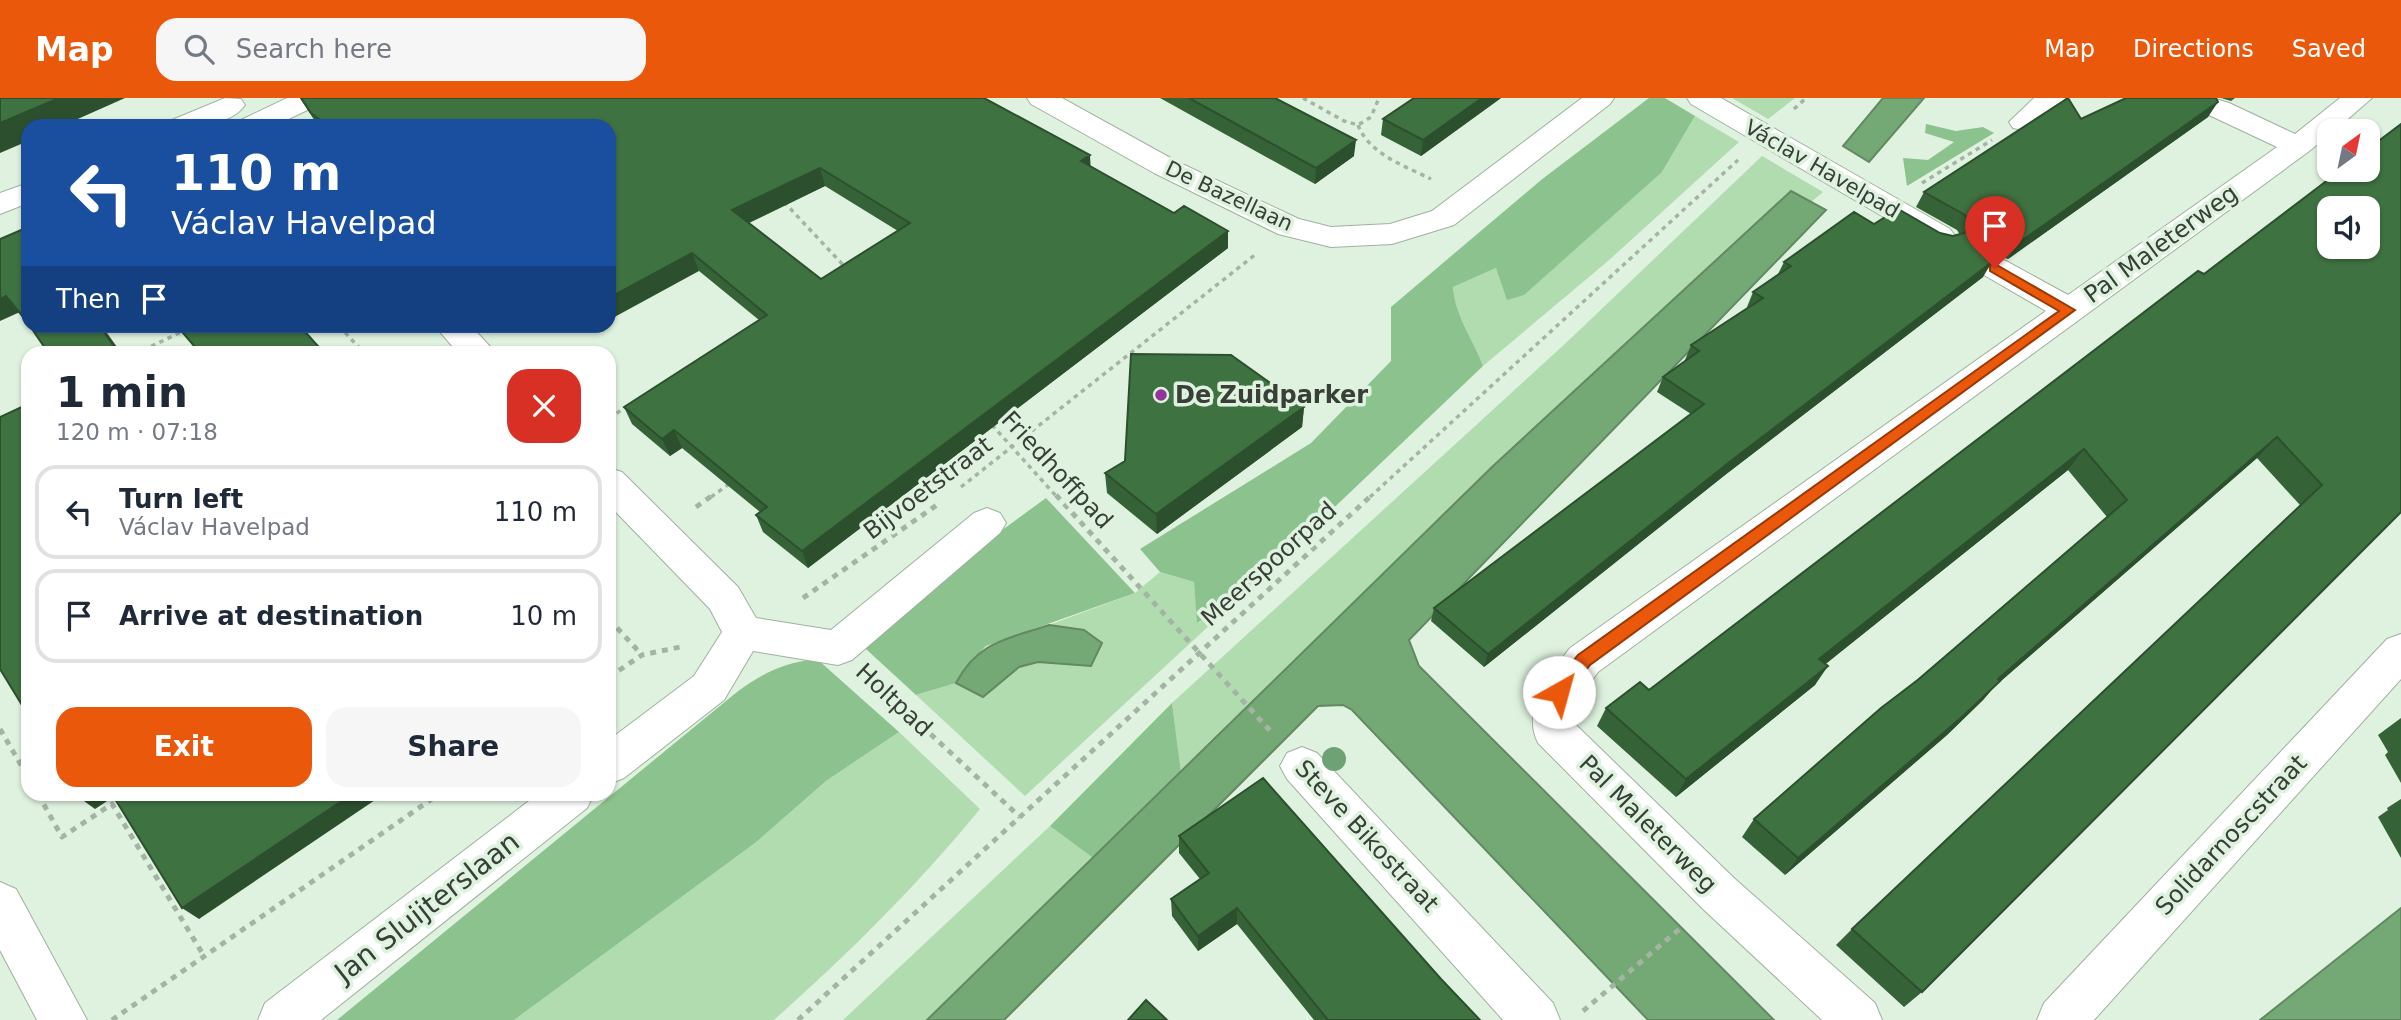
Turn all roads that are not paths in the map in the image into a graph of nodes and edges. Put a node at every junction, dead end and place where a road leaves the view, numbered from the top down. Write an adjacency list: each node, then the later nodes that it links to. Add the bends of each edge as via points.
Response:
1 (310, 98): 11 (street)
2 (1041, 98): 3 (street, De Bazellaan, via 1173,171 1289,227 1331,237 1392,234 1443,218)
3 (1600, 98)
4 (1701, 98): 16 (street, Václav Havelpad)
5 (2051, 98): 12 (street)
6 (2358, 98): 13 (street, Pal Maleterweg)
7 (228, 102): 9 (street); 10 (street)
8 (2219, 109): 13 (street)
9 (195, 119)
10 (244, 119)
11 (266, 119)
12 (2023, 122)
13 (2298, 146): 18 (street, Pal Maleterweg)
14 (21, 195): 15 (street)
15 (0, 204)
16 (1944, 239)
17 (1995, 268): 18 (street)
18 (2068, 310): 32 (street, Pal Maleterweg, via 1584,660 1559,692 1553,730 1709,902)
19 (459, 333): 20 (street)
20 (472, 346)
21 (616, 489): 23 (street, via 724,598)
22 (987, 523): 23 (street, Holtpad, via 838,648)
23 (743, 633): 25 (street, via 709,688)
24 (2401, 651): 33 (street, Solidarnoscstraat)
25 (616, 760)
26 (1302, 766): 31 (street, Steve Bikostraat)
27 (563, 801): 30 (street, Jan Sluijterslaan)
28 (0, 904): 29 (street)
29 (63, 1020)
30 (282, 1020)
31 (1536, 1020)
32 (1858, 1020)
33 (2061, 1020)

